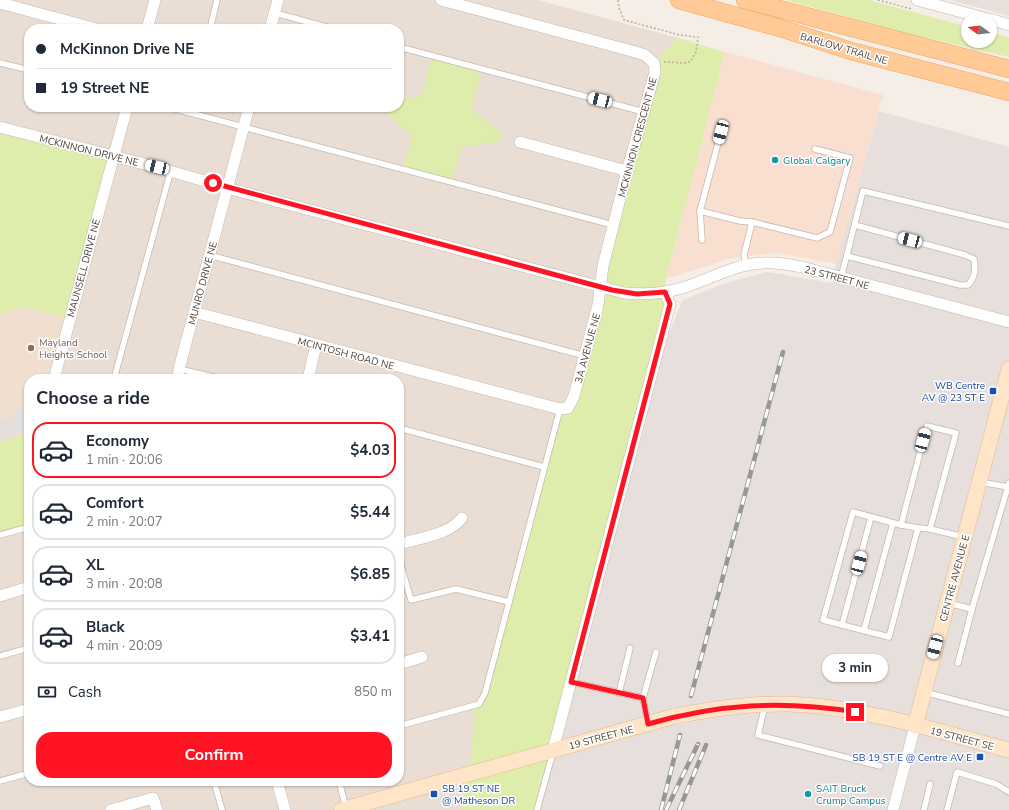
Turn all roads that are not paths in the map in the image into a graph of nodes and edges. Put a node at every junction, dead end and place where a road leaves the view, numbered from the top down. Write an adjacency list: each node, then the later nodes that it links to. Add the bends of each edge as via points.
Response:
1 (156, 0): 13 (street)
2 (218, 0): 14 (lane)
3 (278, 0): 10 (street)
4 (441, 0): 26 (street, MCKINNON CRESCENT NE, via 645,55 654,63 655,72)
5 (679, 0): 22 (main road, BARLOW TRAIL NE, via 851,51)
6 (745, 0): 21 (main road, BARLOW TRAIL NE)
7 (917, 0): 9 (street)
8 (0, 3): 12 (street)
9 (962, 12)
10 (275, 13): 15 (street); 16 (lane)
11 (997, 21): 17 (street)
12 (78, 24)
13 (149, 24)
14 (211, 24)
15 (272, 24)
16 (316, 24)
17 (1009, 24)
18 (404, 48): 26 (lane)
19 (0, 62): 20 (lane)
20 (24, 69)
21 (1009, 69)
22 (1009, 92)
23 (126, 112): 32 (street, MAUNSELL DRIVE NE)
24 (197, 112): 27 (lane)
25 (248, 112): 27 (street)
26 (644, 112): 34 (street, MCKINNON CRESCENT NE)
27 (244, 126): 35 (street); 38 (lane)
28 (0, 127): 32 (street, MCKINNON DRIVE NE)
29 (721, 132): 36 (lane)
30 (520, 142): 34 (street)
31 (815, 149): 37 (lane, via 850,158 830,232 823,237 810,237)
32 (113, 157): 33 (street, MCKINNON DRIVE NE); 53 (street, MAUNSELL DRIVE NE)
33 (171, 170): 35 (street, MCKINNON DRIVE NE); 54 (lane)
34 (627, 171): 38 (street, MCKINNON CRESCENT NE)
35 (227, 188): 42 (street, MUNRO DRIVE NE); 46 (street, MCKINNON DRIVE NE)
36 (700, 211): 37 (lane); 41 (lane)
37 (752, 222): 44 (lane, via 744,255)
38 (613, 225): 46 (street, MCKINNON CRESCENT NE)
39 (855, 225): 40 (lane, via 864,191); 43 (lane); 43 (lane, via 974,259 974,279 968,285 960,285)
40 (1009, 226)
41 (702, 240)
42 (209, 255): 48 (street, MUNRO DRIVE NE); 51 (lane)
43 (846, 256): 45 (lane)
44 (746, 265): 45 (street, 23 STREET NE, via 779,263); 47 (street, 23 STREET NE)
45 (841, 278): 49 (street, 23 STREET NE)
46 (600, 287): 47 (street, MCKINNON DRIVE NE, via 637,294); 51 (street, 3A AVENUE NE)
47 (665, 292): 87 (street, via 670,304)
48 (194, 312): 50 (street, MCINTOSH ROAD NE); 55 (street, MUNRO DRIVE NE)
49 (1009, 322)
50 (316, 346): 56 (street); 57 (street, MCINTOSH ROAD NE)
51 (585, 356): 57 (street, 3A AVENUE NE, via 574,396)
52 (1009, 369): 60 (street, CENTRE AVENUE E)
53 (55, 374)
54 (115, 374)
55 (178, 374)
56 (309, 374)
57 (564, 408): 59 (lane)
58 (404, 429): 59 (lane)
59 (544, 467): 75 (lane)
60 (980, 482): 61 (lane); 70 (street, CENTRE AVENUE E)
61 (1009, 486): 77 (lane)
62 (871, 517): 64 (lane); 78 (lane); 78 (lane, via 853,512 825,612 823,620)
63 (462, 518): 71 (street, via 456,526 445,531)
64 (893, 523): 65 (lane); 79 (lane)
65 (901, 525): 67 (lane); 68 (lane, via 927,426 956,433)
66 (24, 528): 69 (lane)
67 (918, 528): 68 (lane); 79 (lane, via 889,637)
68 (930, 529): 70 (lane)
69 (0, 535)
70 (965, 537): 76 (street, CENTRE AVENUE E)
71 (404, 543)
72 (404, 577): 75 (lane, via 411,600 456,589)
73 (24, 589): 74 (street)
74 (0, 596)
75 (509, 602): 96 (lane, via 486,693 479,704)
76 (947, 602): 77 (lane); 89 (street, CENTRE AVENUE E)
77 (972, 609): 86 (lane)
78 (842, 625): 79 (lane)
79 (864, 630)
80 (630, 648): 88 (lane)
81 (24, 649): 83 (lane)
82 (656, 652): 90 (lane)
83 (0, 656)
84 (422, 657): 85 (street)
85 (404, 662)
86 (958, 663)
87 (571, 682): 88 (lane); 98 (street)
88 (619, 692): 90 (lane)
89 (924, 692): 93 (lane); 97 (street, CENTRE AVENUE E)
90 (643, 698): 95 (lane)
91 (765, 705): 95 (street, 19 STREET NE, via 710,709); 97 (street, 19 STREET NE, via 825,707); 100 (lane, via 758,735)
92 (24, 710): 94 (street)
93 (1009, 714)
94 (0, 717)
95 (648, 724): 98 (street, 19 STREET NE)
96 (404, 725)
97 (915, 726): 99 (street, 19 STREET SE); 114 (street, CENTRE AVENUE E)
98 (553, 750): 108 (street, 19 STREET NE); 113 (lane)
99 (1009, 750)
100 (880, 766)
101 (24, 774): 102 (lane)
102 (0, 781)
103 (930, 784): 115 (lane)
104 (215, 786): 111 (lane)
105 (278, 786): 112 (street)
106 (341, 786): 108 (lane)
107 (1009, 792): 116 (lane, via 996,784 957,772)
108 (351, 808)
109 (111, 810): 110 (street, via 153,798)
110 (157, 810)
111 (222, 810)
112 (285, 810)
113 (537, 810)
114 (893, 810)
115 (924, 810)
116 (947, 810)

